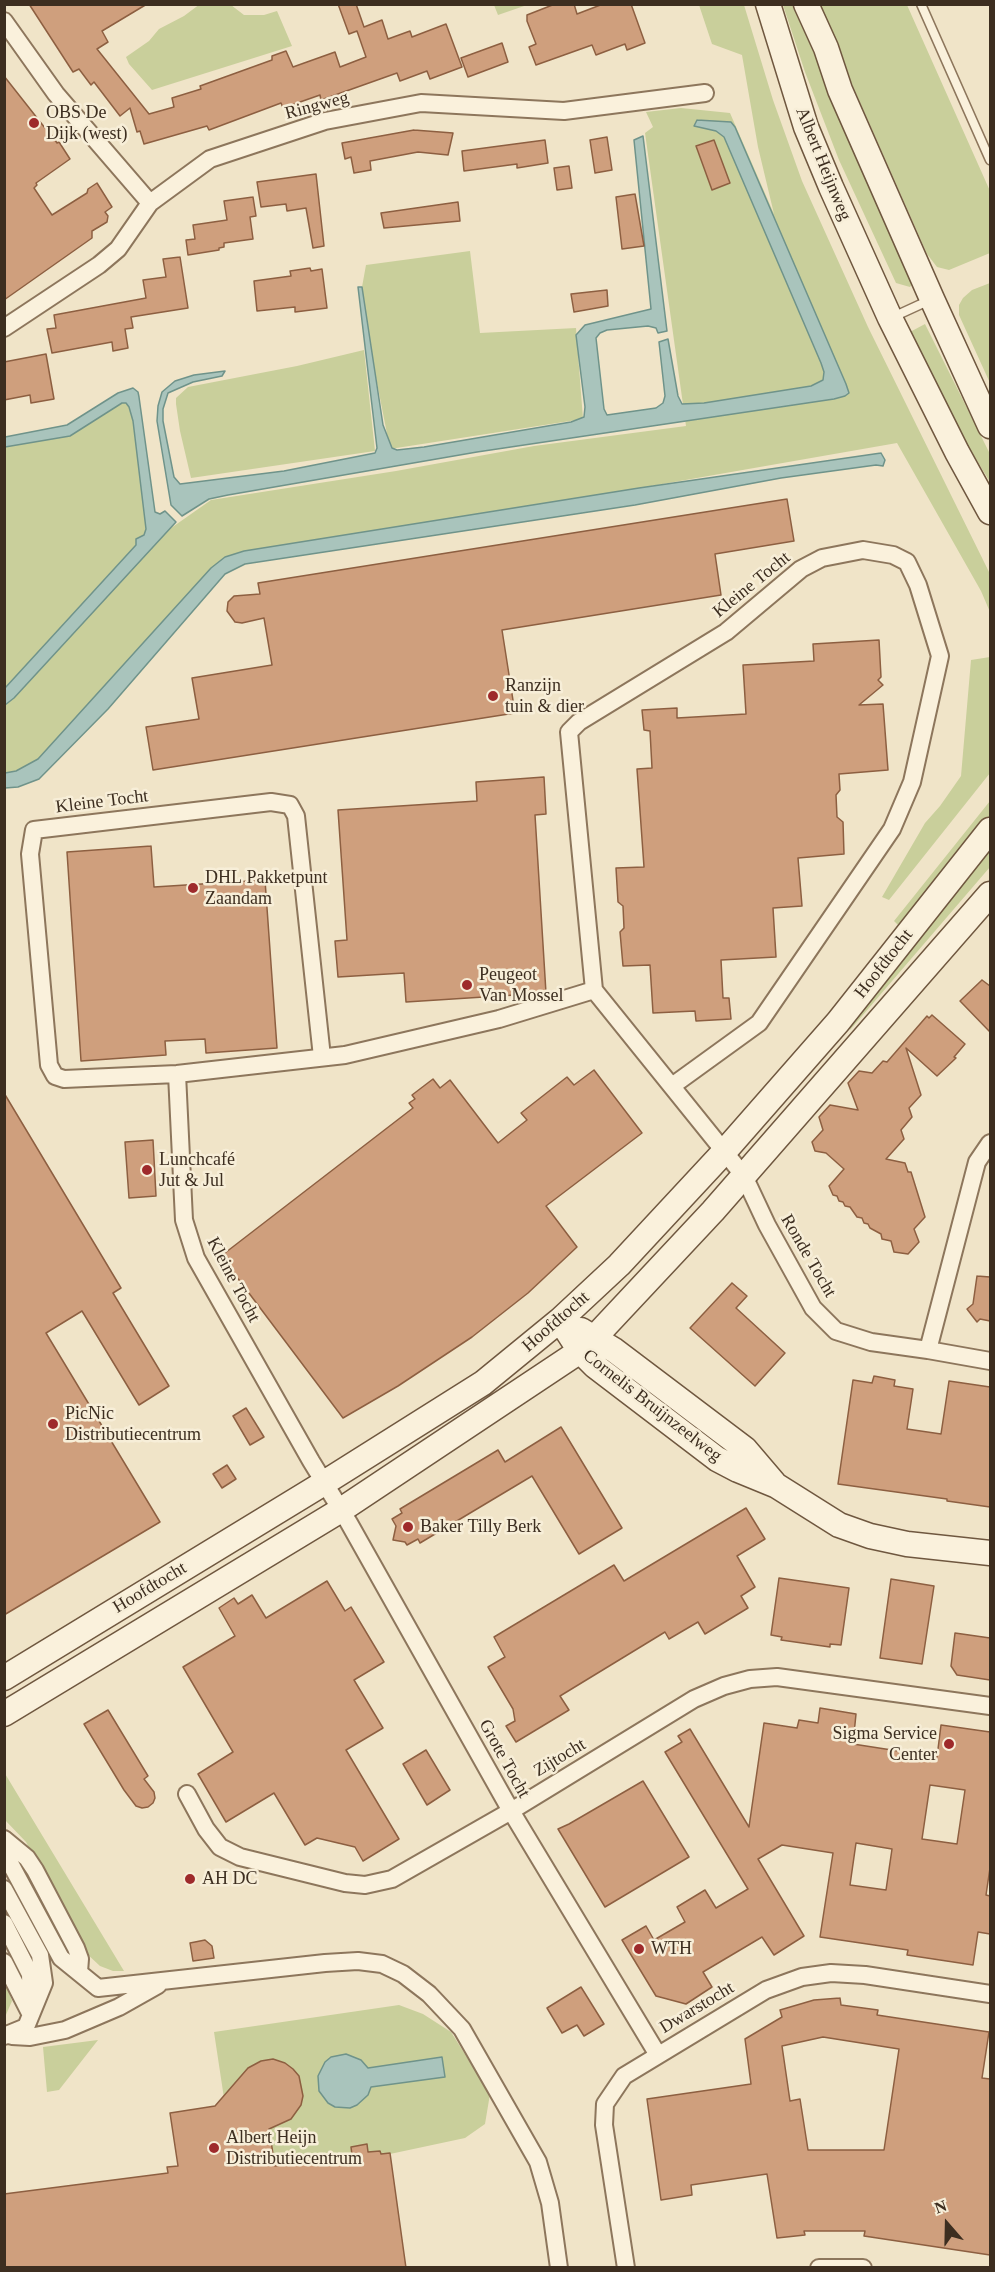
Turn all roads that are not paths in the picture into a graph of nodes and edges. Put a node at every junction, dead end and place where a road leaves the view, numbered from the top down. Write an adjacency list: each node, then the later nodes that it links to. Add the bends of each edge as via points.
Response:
1 (768, 4): 9 (main road, Albert Heijnweg, via 806,127)
2 (806, 4): 8 (main road)
3 (921, 4): 6 (lane)
4 (4, 21): 7 (street, via 56,94)
5 (705, 93): 7 (street, Ringweg, via 564,111 421,103 325,121 210,159)
6 (990, 160)
7 (150, 202): 10 (street, Ringweg, via 118,249)
8 (932, 299): 9 (lane); 11 (main road)
9 (890, 318): 12 (main road, Albert Heijnweg)
10 (4, 328)
11 (990, 426)
12 (990, 512)
13 (990, 830): 20 (main road, Hoofdtocht, via 838,1022)
14 (990, 894): 21 (main road, Hoofdtocht)
15 (594, 990): 16 (street, Kleine Tocht, via 499,1019); 18 (street); 18 (street, Kleine Tocht, via 569,732 579,722 726,632 801,569 822,558 863,549 907,562 940,656 912,782 892,829 759,1023)
16 (322, 1058): 17 (street, Kleine Tocht); 17 (street, Kleine Tocht, via 297,816 290,805 271,802 34,830 30,854 49,1065 55,1076 64,1079)
17 (177, 1074): 26 (street, Kleine Tocht, via 184,1220 196,1258)
18 (672, 1086): 20 (street)
19 (990, 1143): 24 (street, via 977,1162)
20 (724, 1152): 21 (street, Ronde Tocht); 22 (main road, Hoofdtocht, via 619,1265)
21 (744, 1176): 23 (main road, Hoofdtocht); 24 (street, Ronde Tocht, via 802,1290 813,1308 837,1331 871,1342)
22 (560, 1320): 23 (main road, Cornelis Bruijnzeelweg); 26 (main road, Hoofdtocht, via 483,1383)
23 (588, 1344): 27 (main road, Hoofdtocht); 28 (main road, Cornelis Bruijnzeelweg, via 595,1366 717,1459 777,1486 839,1524 908,1544)
24 (928, 1350): 25 (street, Ronde Tocht)
25 (990, 1361)
26 (324, 1483): 27 (street, Kleine Tocht); 29 (main road, Hoofdtocht)
27 (341, 1509): 31 (main road, Hoofdtocht); 33 (street, Grote Tocht)
28 (990, 1553)
29 (4, 1678)
30 (990, 1706): 33 (street, Zijtocht, via 777,1677 750,1679 694,1699)
31 (4, 1714)
32 (187, 1794): 33 (street, Zijtocht, via 220,1847 240,1857 365,1885 392,1879)
33 (511, 1811): 44 (street, Grote Tocht)
34 (4, 1839): 39 (street, via 35,1870 76,1948)
35 (4, 1857): 39 (street, via 61,1958)
36 (4, 1889): 42 (street, via 40,1955 44,1983)
37 (4, 1923): 42 (street, via 30,1974)
38 (4, 1962): 42 (street)
39 (79, 1972): 40 (street, via 98,1988)
40 (164, 1982): 43 (street, via 65,2030 30,2037); 45 (street, via 358,1961 382,1964 403,1974 429,1994 462,2029 538,2162 550,2203)
41 (990, 1994): 44 (street, Dwarstocht, via 865,1975 831,1973 802,1977 766,1990)
42 (32, 2018): 43 (street, via 26,2027)
43 (7, 2036)
44 (658, 2055): 46 (street, Dwarstocht, via 624,2076 604,2104)
45 (559, 2268)
46 (626, 2268)
47 (819, 2268): 48 (street)
48 (864, 2268)

